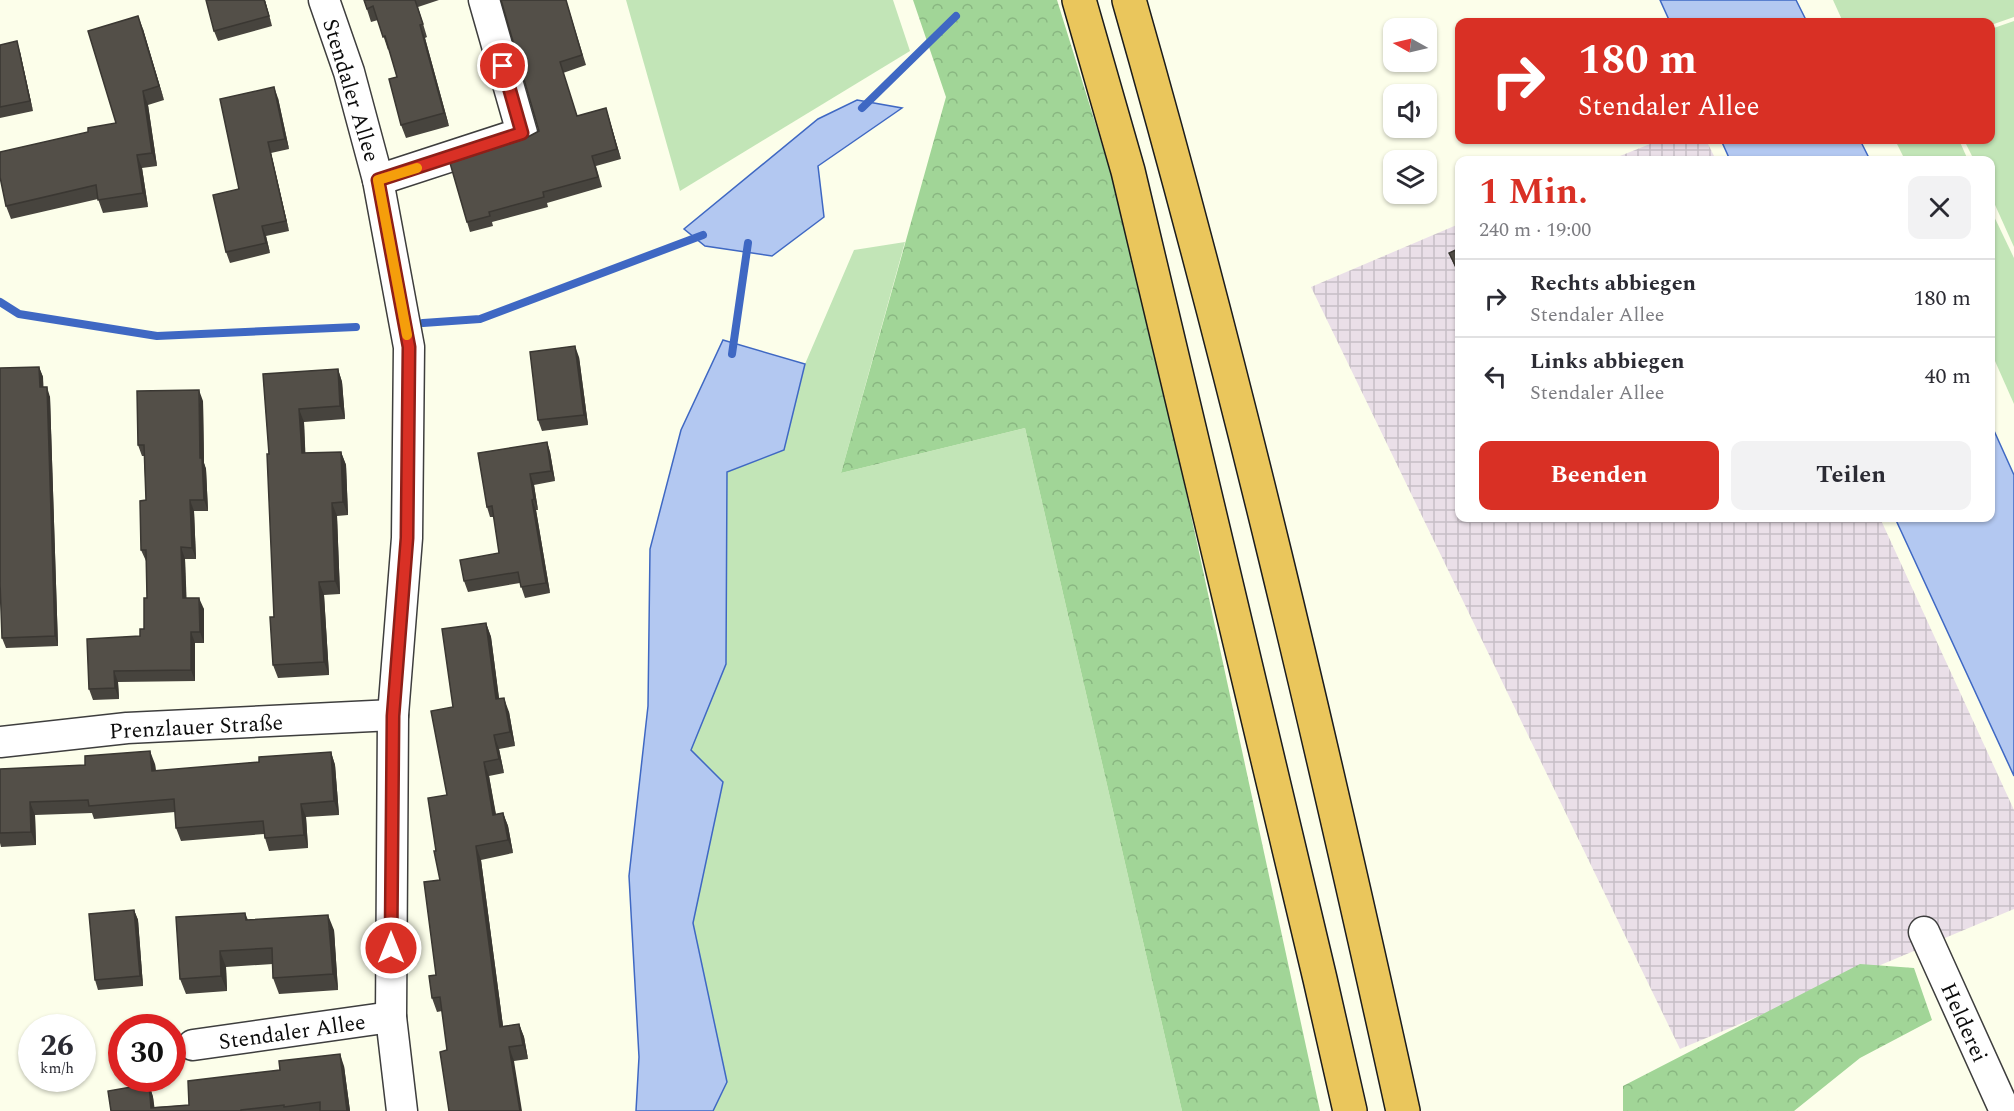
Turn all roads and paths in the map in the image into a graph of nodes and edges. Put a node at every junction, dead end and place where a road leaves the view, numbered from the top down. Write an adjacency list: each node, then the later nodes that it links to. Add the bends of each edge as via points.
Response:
1 (324, 0): 5 (street, Stendaler Allee, via 350,72)
2 (484, 0): 5 (street, Stendaler Allee, via 522,133)
3 (1079, 0): 12 (highway, via 1128,171)
4 (1129, 0): 13 (highway, via 1173,152 1266,519)
5 (378, 180): 6 (street, Stendaler Allee, via 409,347 407,538)
6 (393, 716): 7 (street, Prenzlauer Straße, via 127,728); 9 (street, Stendaler Allee)
7 (0, 742)
8 (1924, 932): 14 (street, Helderei)
9 (391, 1017): 10 (street, Stendaler Allee); 11 (street, Stendaler Allee)
10 (193, 1045)
11 (402, 1111)
12 (1350, 1111)
13 (1402, 1111)
14 (2005, 1111)

